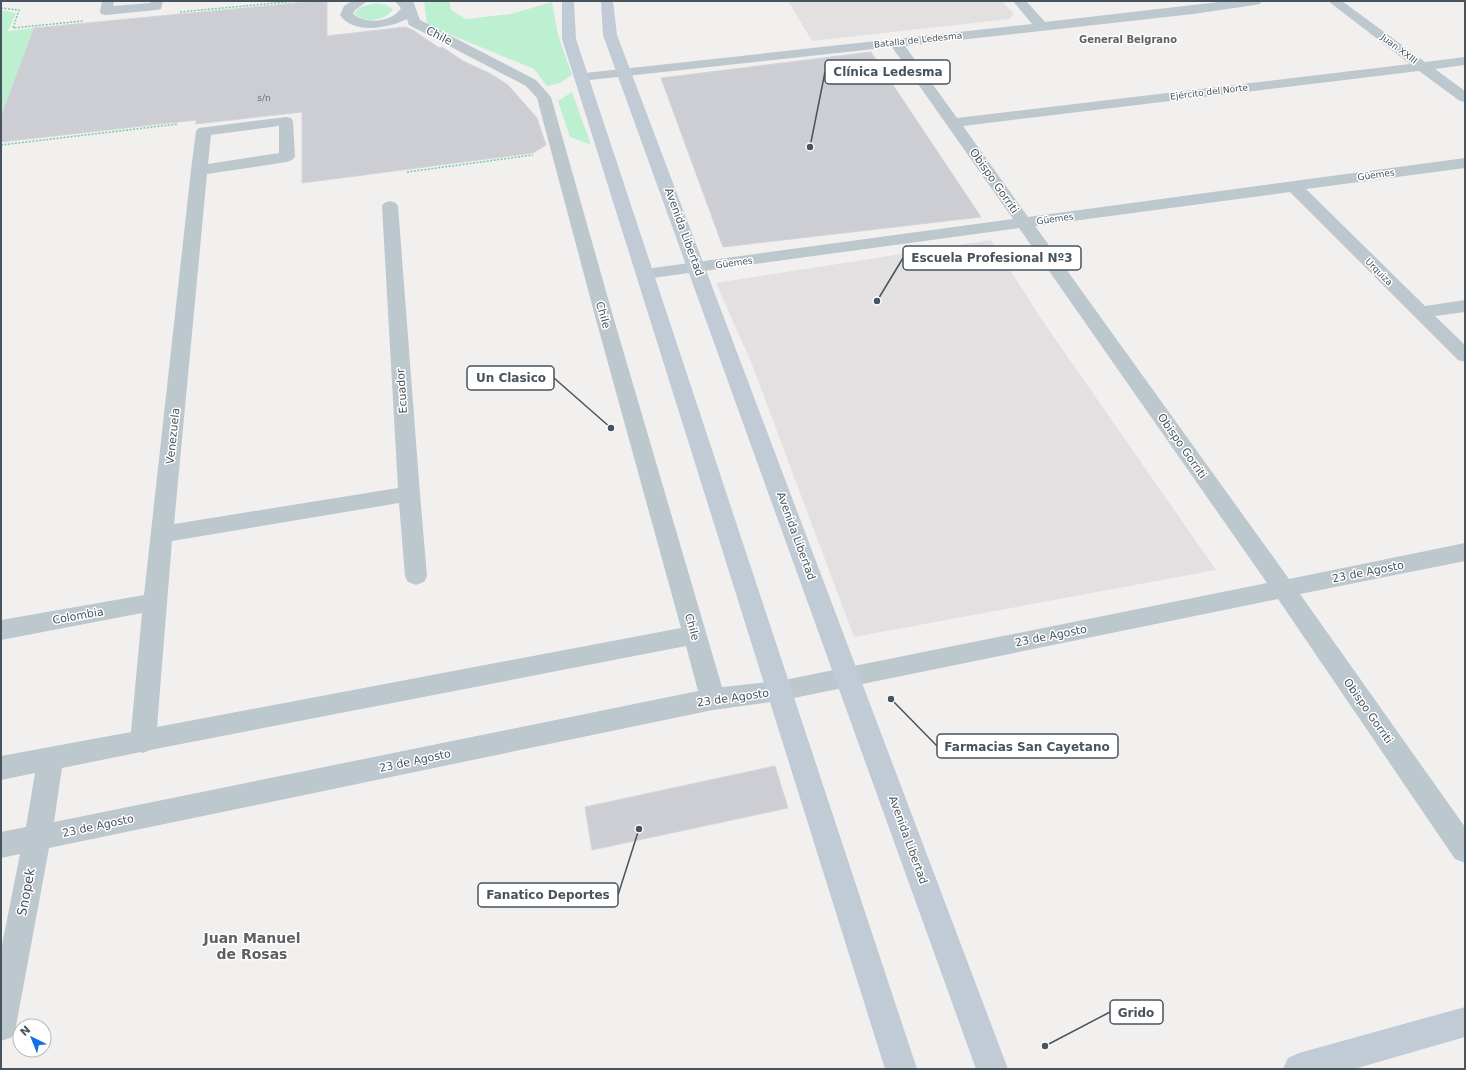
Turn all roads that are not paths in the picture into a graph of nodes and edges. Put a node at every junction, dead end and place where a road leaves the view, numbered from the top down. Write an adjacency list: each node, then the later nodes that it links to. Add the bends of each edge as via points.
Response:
1 (108, 1): 2 (street, via 106,11 156,6)
2 (157, 1)
3 (361, 1): 10 (street, via 348,9 347,18 351,21 378,24 397,19 407,11)
4 (568, 1): 17 (main road, via 569,39)
5 (607, 1): 16 (main road, Avenida Libertad, via 610,35)
6 (1019, 1): 12 (street)
7 (1182, 1): 11 (street)
8 (1255, 1): 11 (street, Batalla de Ledesma)
9 (1334, 1): 15 (street, Juan XXIII)
10 (405, 3): 37 (street, Chile, via 414,22 531,83 544,97)
11 (1193, 10): 12 (street, Batalla de Ledesma)
12 (1042, 27): 13 (street, Batalla de Ledesma)
13 (896, 43): 16 (street, Batalla de Ledesma); 19 (street, Obispo Gorriti)
14 (1465, 61): 15 (street, Ejército del Norte)
15 (1422, 67): 18 (street, Juan XXIII); 19 (street, Ejército del Norte)
16 (625, 72): 17 (street, Batalla de Ledesma); 25 (main road, Avenida Libertad)
17 (581, 77): 26 (main road)
18 (1465, 98)
19 (954, 123): 24 (street, Obispo Gorriti)
20 (1465, 163): 22 (street, Güemes)
21 (199, 170): 21 (street, Venezuela, via 204,131 286,121 287,157); 31 (street, Venezuela)
22 (1294, 187): 24 (street, Güemes); 28 (street, Urquiza)
23 (390, 206): 30 (street, Ecuador)
24 (1024, 224): 25 (street, Güemes); 34 (street, Obispo Gorriti)
25 (697, 268): 26 (street, Güemes); 38 (main road, Avenida Libertad)
26 (645, 274): 39 (main road)
27 (1465, 306): 28 (street)
28 (1420, 313): 29 (street, Urquiza)
29 (1465, 356)
30 (409, 494): 31 (street); 33 (street, Ecuador)
31 (163, 534): 35 (street, Venezuela)
32 (1465, 552): 34 (street, 23 de Agosto)
33 (416, 576)
34 (1284, 589): 38 (street, 23 de Agosto); 46 (street, Obispo Gorriti)
35 (154, 602): 36 (street, Colombia); 41 (street, Venezuela)
36 (1, 630)
37 (694, 634): 40 (street, Chile); 41 (street)
38 (848, 677): 39 (street, 23 de Agosto); 50 (main road, Avenida Libertad)
39 (779, 691): 40 (street, 23 de Agosto); 49 (main road)
40 (713, 699): 44 (street, 23 de Agosto)
41 (143, 742): 42 (street)
42 (50, 759): 43 (street); 44 (street, Snopek)
43 (1, 768)
44 (36, 838): 45 (street, 23 de Agosto); 48 (street, Snopek)
45 (1, 846)
46 (1465, 850)
47 (1465, 1022): 51 (main road)
48 (1, 1026)
49 (901, 1069)
50 (992, 1069)
51 (1299, 1069)

